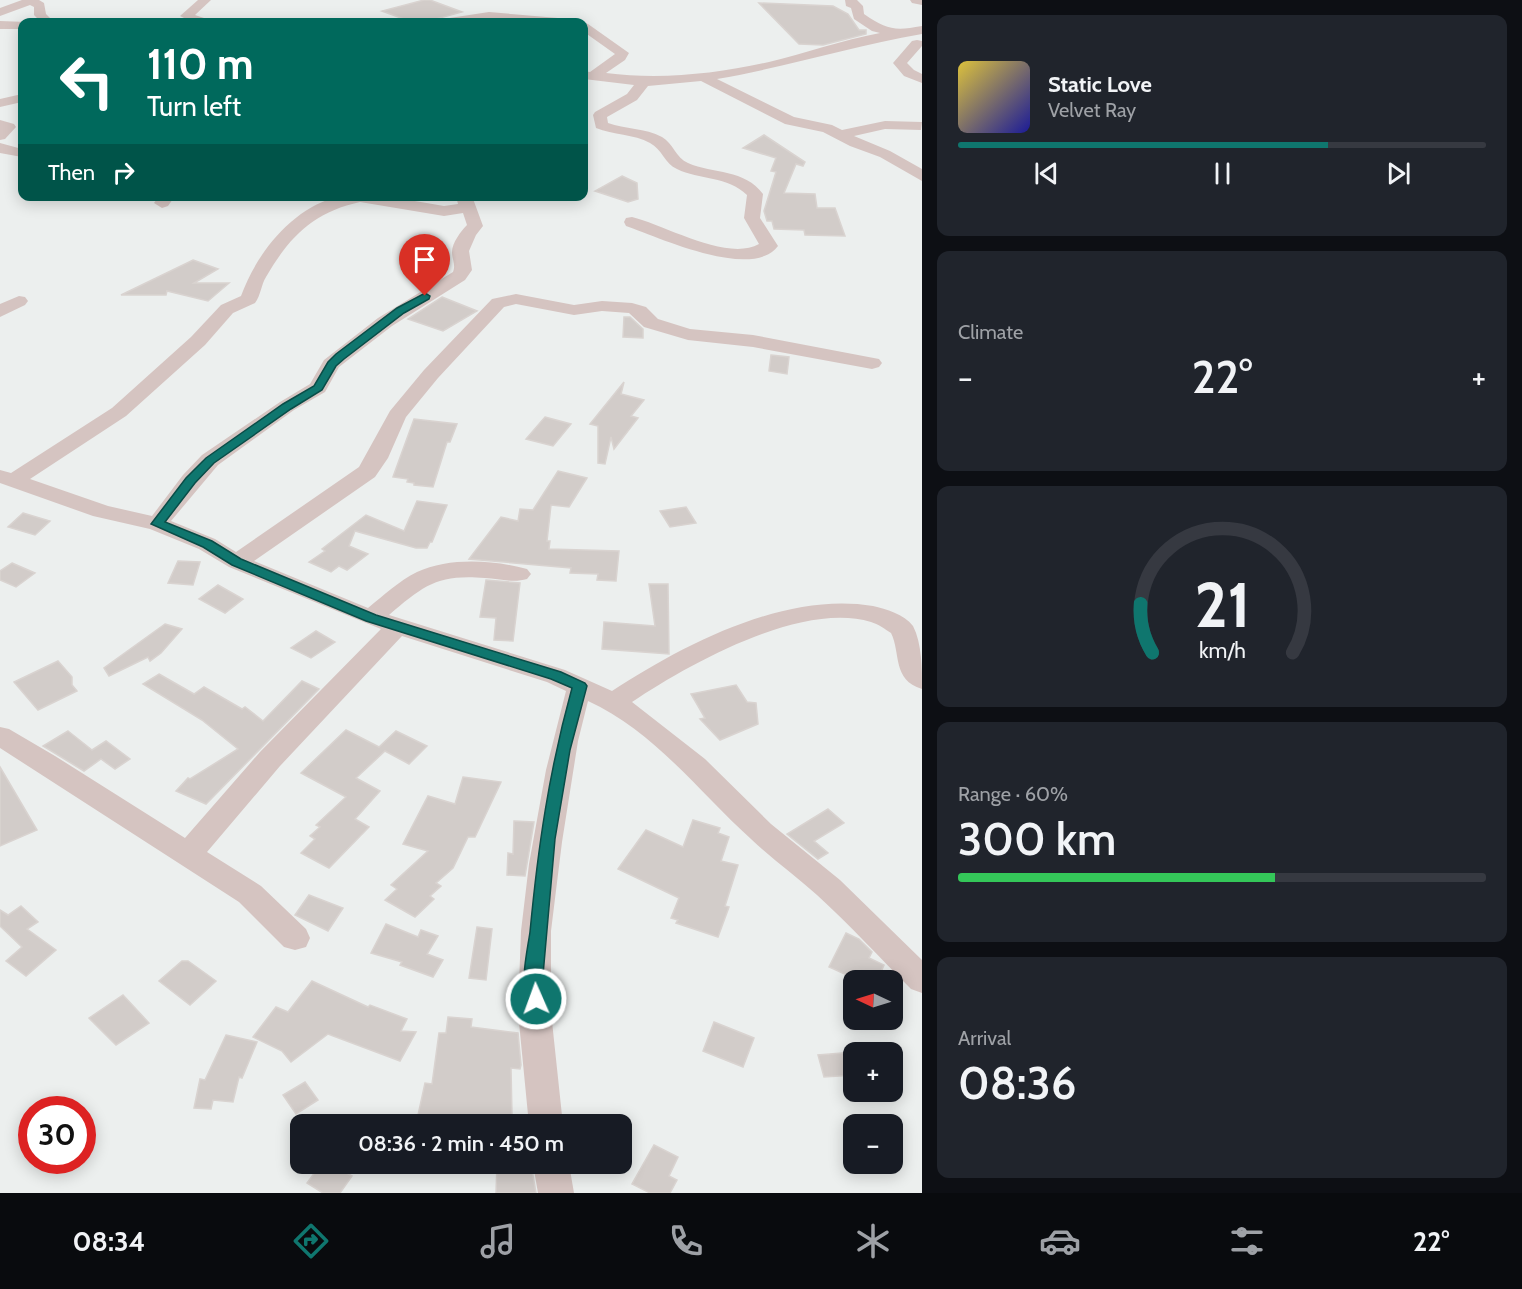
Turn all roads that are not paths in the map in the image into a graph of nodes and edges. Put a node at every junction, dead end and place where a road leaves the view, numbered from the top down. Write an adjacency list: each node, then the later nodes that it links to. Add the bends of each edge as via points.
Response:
1 (32, 0): 7 (street); 8 (street, via 40,6)
2 (192, 0): 3 (street)
3 (203, 0): 9 (street, via 186,16)
4 (851, 0): 16 (street, via 857,6 858,16 876,28)
5 (916, 0): 6 (street)
6 (922, 1)
7 (0, 12)
8 (43, 18)
9 (192, 18)
10 (461, 18): 11 (street)
11 (521, 18)
12 (18, 25): 13 (street)
13 (0, 26)
14 (588, 30): 18 (street, via 622,53)
15 (922, 30): 16 (street)
16 (902, 33): 17 (street); 19 (street, via 769,66)
17 (920, 45): 20 (street, via 900,63)
18 (588, 76): 21 (street)
19 (703, 77): 21 (street); 26 (street, via 790,121 817,125)
20 (922, 79)
21 (644, 82): 36 (street, via 632,97 593,116 604,126 658,141 682,166 752,189 752,218 769,246 750,253 725,254)
22 (18, 99): 23 (street)
23 (0, 103)
24 (0, 124): 27 (street, via 9,127)
25 (921, 126): 26 (street, via 885,125)
26 (840, 135): 29 (street)
27 (0, 136)
28 (0, 148): 30 (street)
29 (878, 151): 31 (street); 32 (street)
30 (18, 152)
31 (922, 160)
32 (922, 176)
33 (337, 201): 40 (street, via 297,224 256,279 249,299 227,309 198,341 119,412)
34 (378, 201): 35 (street, via 444,211)
35 (465, 202): 41 (street, via 475,226 460,251 465,269 459,276 385,322 332,364 318,388 210,460)
36 (632, 222)
37 (19, 301): 38 (street)
38 (0, 312)
39 (872, 363): 42 (street, via 753,341 688,334 651,322 632,308 602,306 574,310 516,298 504,300 430,374 397,415 378,458 367,472)
40 (7, 478): 41 (street, via 101,511)
41 (157, 524): 42 (street, via 207,544)
42 (237, 562): 44 (street)
43 (519, 574): 44 (street, via 467,570 429,575)
44 (371, 618): 45 (street)
45 (397, 627): 47 (street); 50 (street, via 285,743)
46 (922, 680): 48 (street, via 910,665 907,637 900,627 885,618 837,609 734,635 684,658)
47 (580, 686): 48 (street); 53 (street, via 563,750 547,839 539,915 534,975)
48 (614, 702): 52 (street, via 696,766 761,832 829,888)
49 (0, 736): 50 (street)
50 (188, 855): 51 (street, via 250,894)
51 (295, 939)
52 (922, 980)
53 (544, 1114)
54 (553, 1174): 55 (street)
55 (556, 1193)

